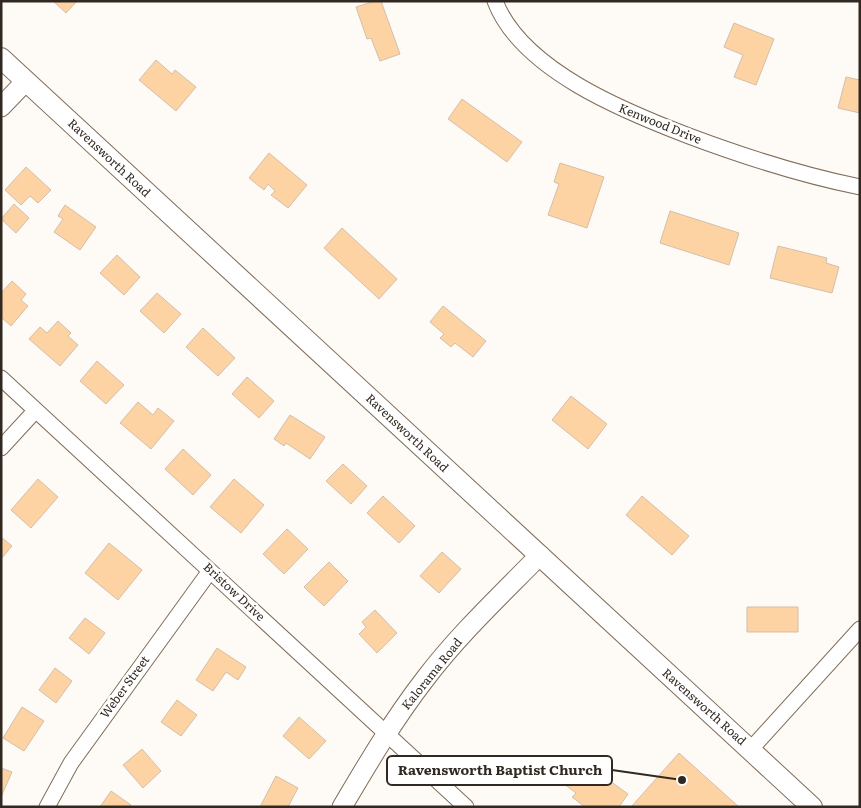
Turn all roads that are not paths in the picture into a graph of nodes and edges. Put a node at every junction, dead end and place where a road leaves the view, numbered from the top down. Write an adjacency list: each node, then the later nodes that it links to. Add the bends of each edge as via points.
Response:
1 (495, 1): 5 (street, Kenwood Drive, via 504,19 542,61 604,100 646,120 741,156 817,179)
2 (1, 58): 3 (main road, Ravensworth Road)
3 (26, 81): 4 (street); 9 (main road, Ravensworth Road)
4 (1, 107)
5 (860, 187)
6 (1, 378): 7 (street, Bristow Drive)
7 (35, 411): 8 (street); 10 (street, Bristow Drive)
8 (1, 448)
9 (540, 555): 12 (street, Kalorama Road, via 440,661); 13 (main road, Ravensworth Road)
10 (210, 571): 12 (street, Bristow Drive); 14 (street, Weber Street, via 71,763)
11 (860, 629): 13 (street)
12 (386, 733): 15 (street, Kalorama Road); 16 (street, Bristow Drive)
13 (750, 749): 17 (main road, Ravensworth Road)
14 (47, 807)
15 (342, 807)
16 (466, 807)
17 (812, 807)

